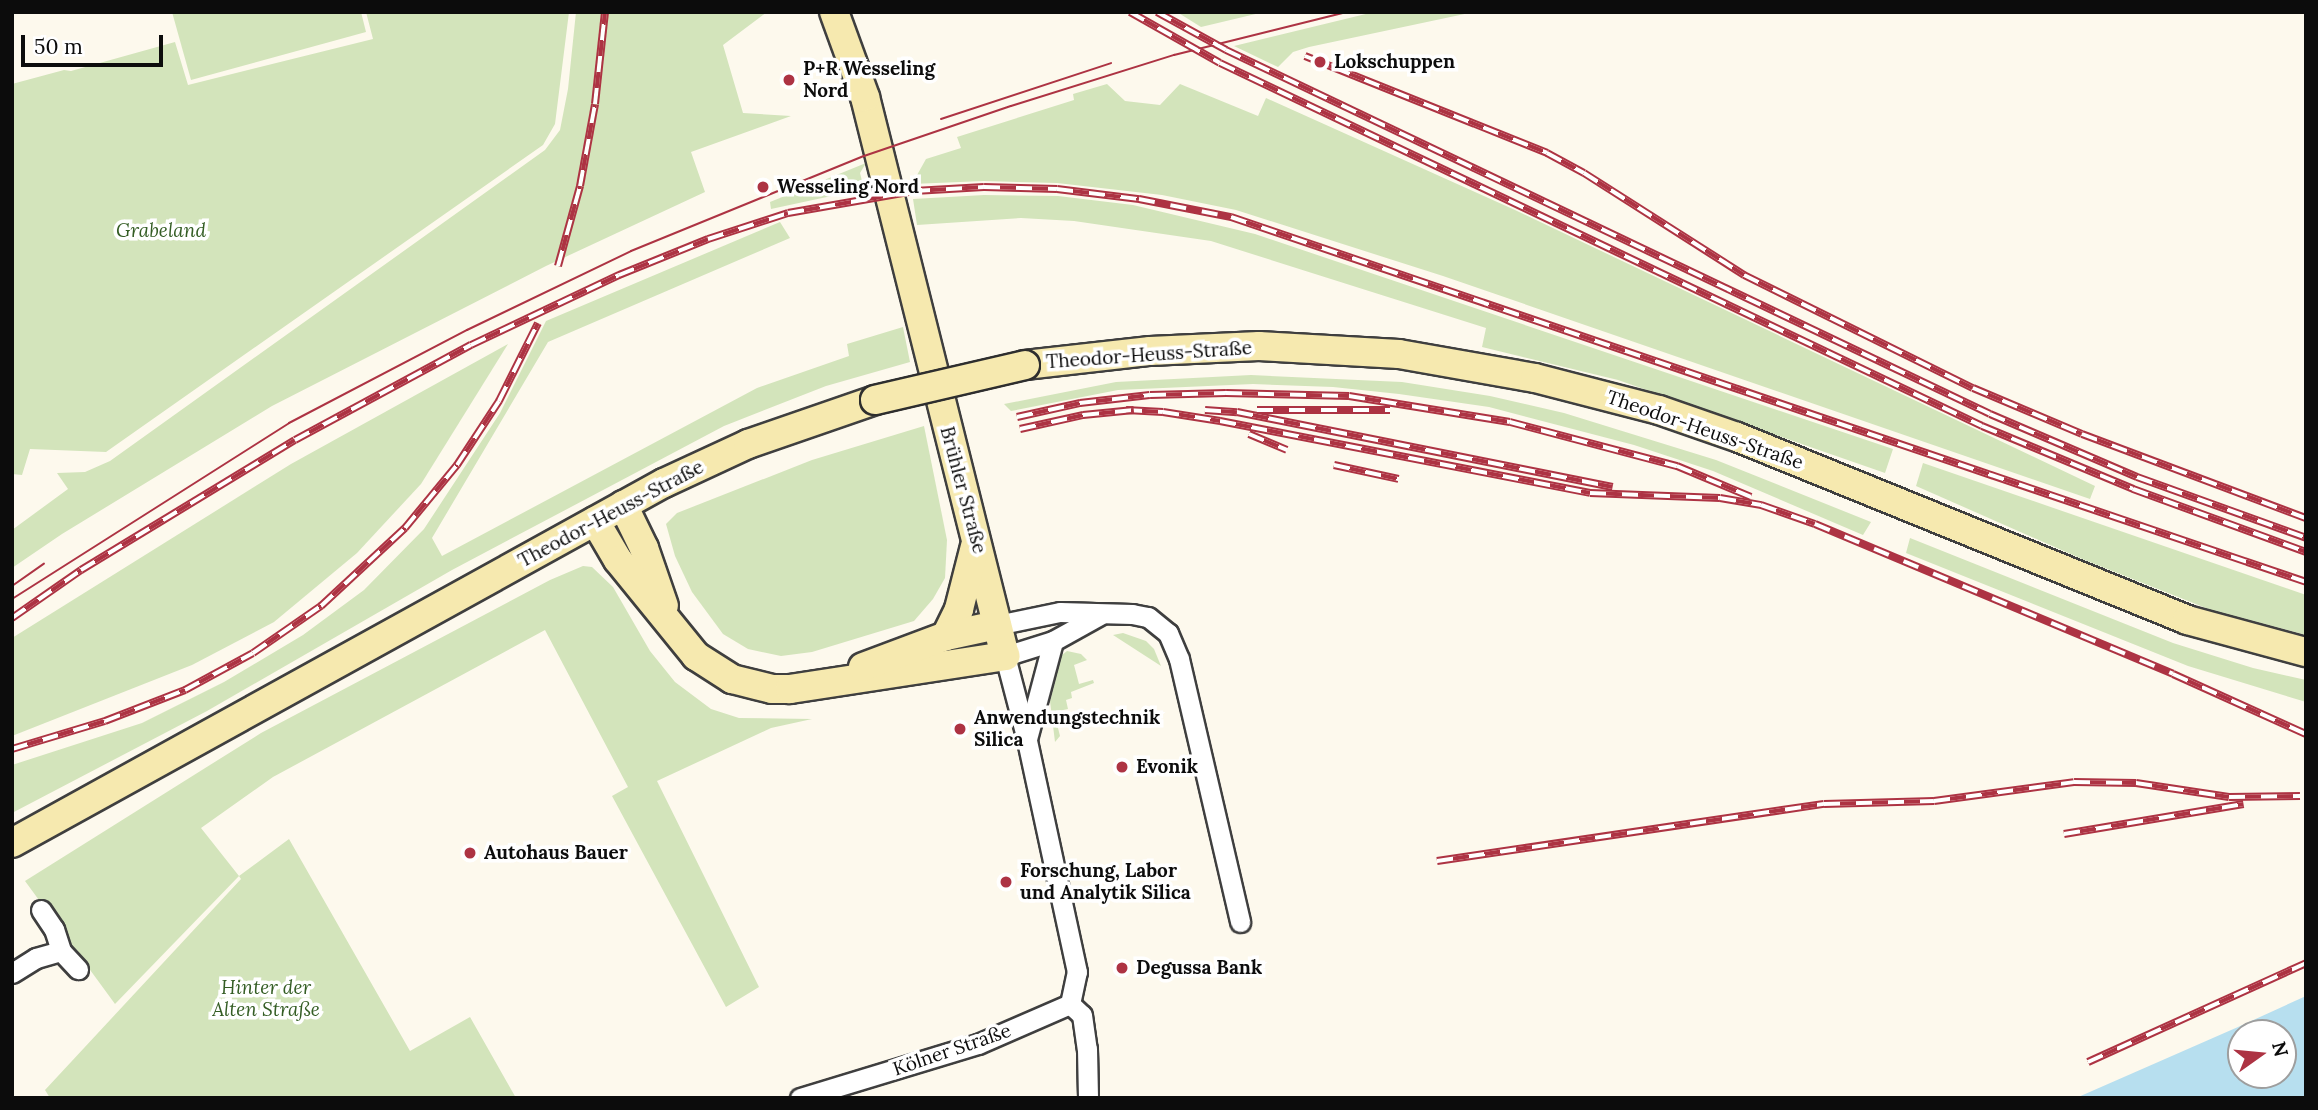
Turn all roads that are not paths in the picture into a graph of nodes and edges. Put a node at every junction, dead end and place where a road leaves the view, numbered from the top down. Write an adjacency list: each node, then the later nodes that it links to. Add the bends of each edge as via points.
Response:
1 (834, 12): 4 (main road, Brühler Straße, via 865,97)
2 (623, 505): 3 (main road, Theodor-Heuss-Straße); 7 (main road, via 644,548); 10 (main road, Theodor-Heuss-Straße, bridge, via 748,444 875,400 1025,365 1113,354 1259,346 1399,354 1535,377 1659,410 2187,620)
3 (595, 521): 7 (main road, via 618,560); 14 (main road, Theodor-Heuss-Straße)
4 (976, 541): 6 (main road, Brühler Straße); 8 (main road, via 960,609)
5 (1100, 615): 6 (street, via 1060,612); 9 (street); 16 (street, via 1148,617 1160,624 1173,644)
6 (997, 625): 8 (main road); 11 (main road, Brühler Straße)
7 (671, 627): 12 (main road, via 695,656 732,679 772,689)
8 (946, 636): 12 (main road)
9 (1054, 641): 11 (street); 13 (street)
10 (2306, 652)
11 (1005, 656): 12 (main road); 13 (street, Brühler Straße)
12 (813, 686)
13 (1027, 740): 20 (street, Brühler Straße, via 1077,972)
14 (12, 844)
15 (41, 910): 17 (street)
16 (1240, 922)
17 (61, 951): 18 (street); 19 (street, via 36,958)
18 (78, 969)
19 (12, 973)
20 (1070, 1004): 21 (street, Kölner Straße, via 978,1044); 22 (street, via 1082,1015)
21 (800, 1098)
22 (1088, 1098)

